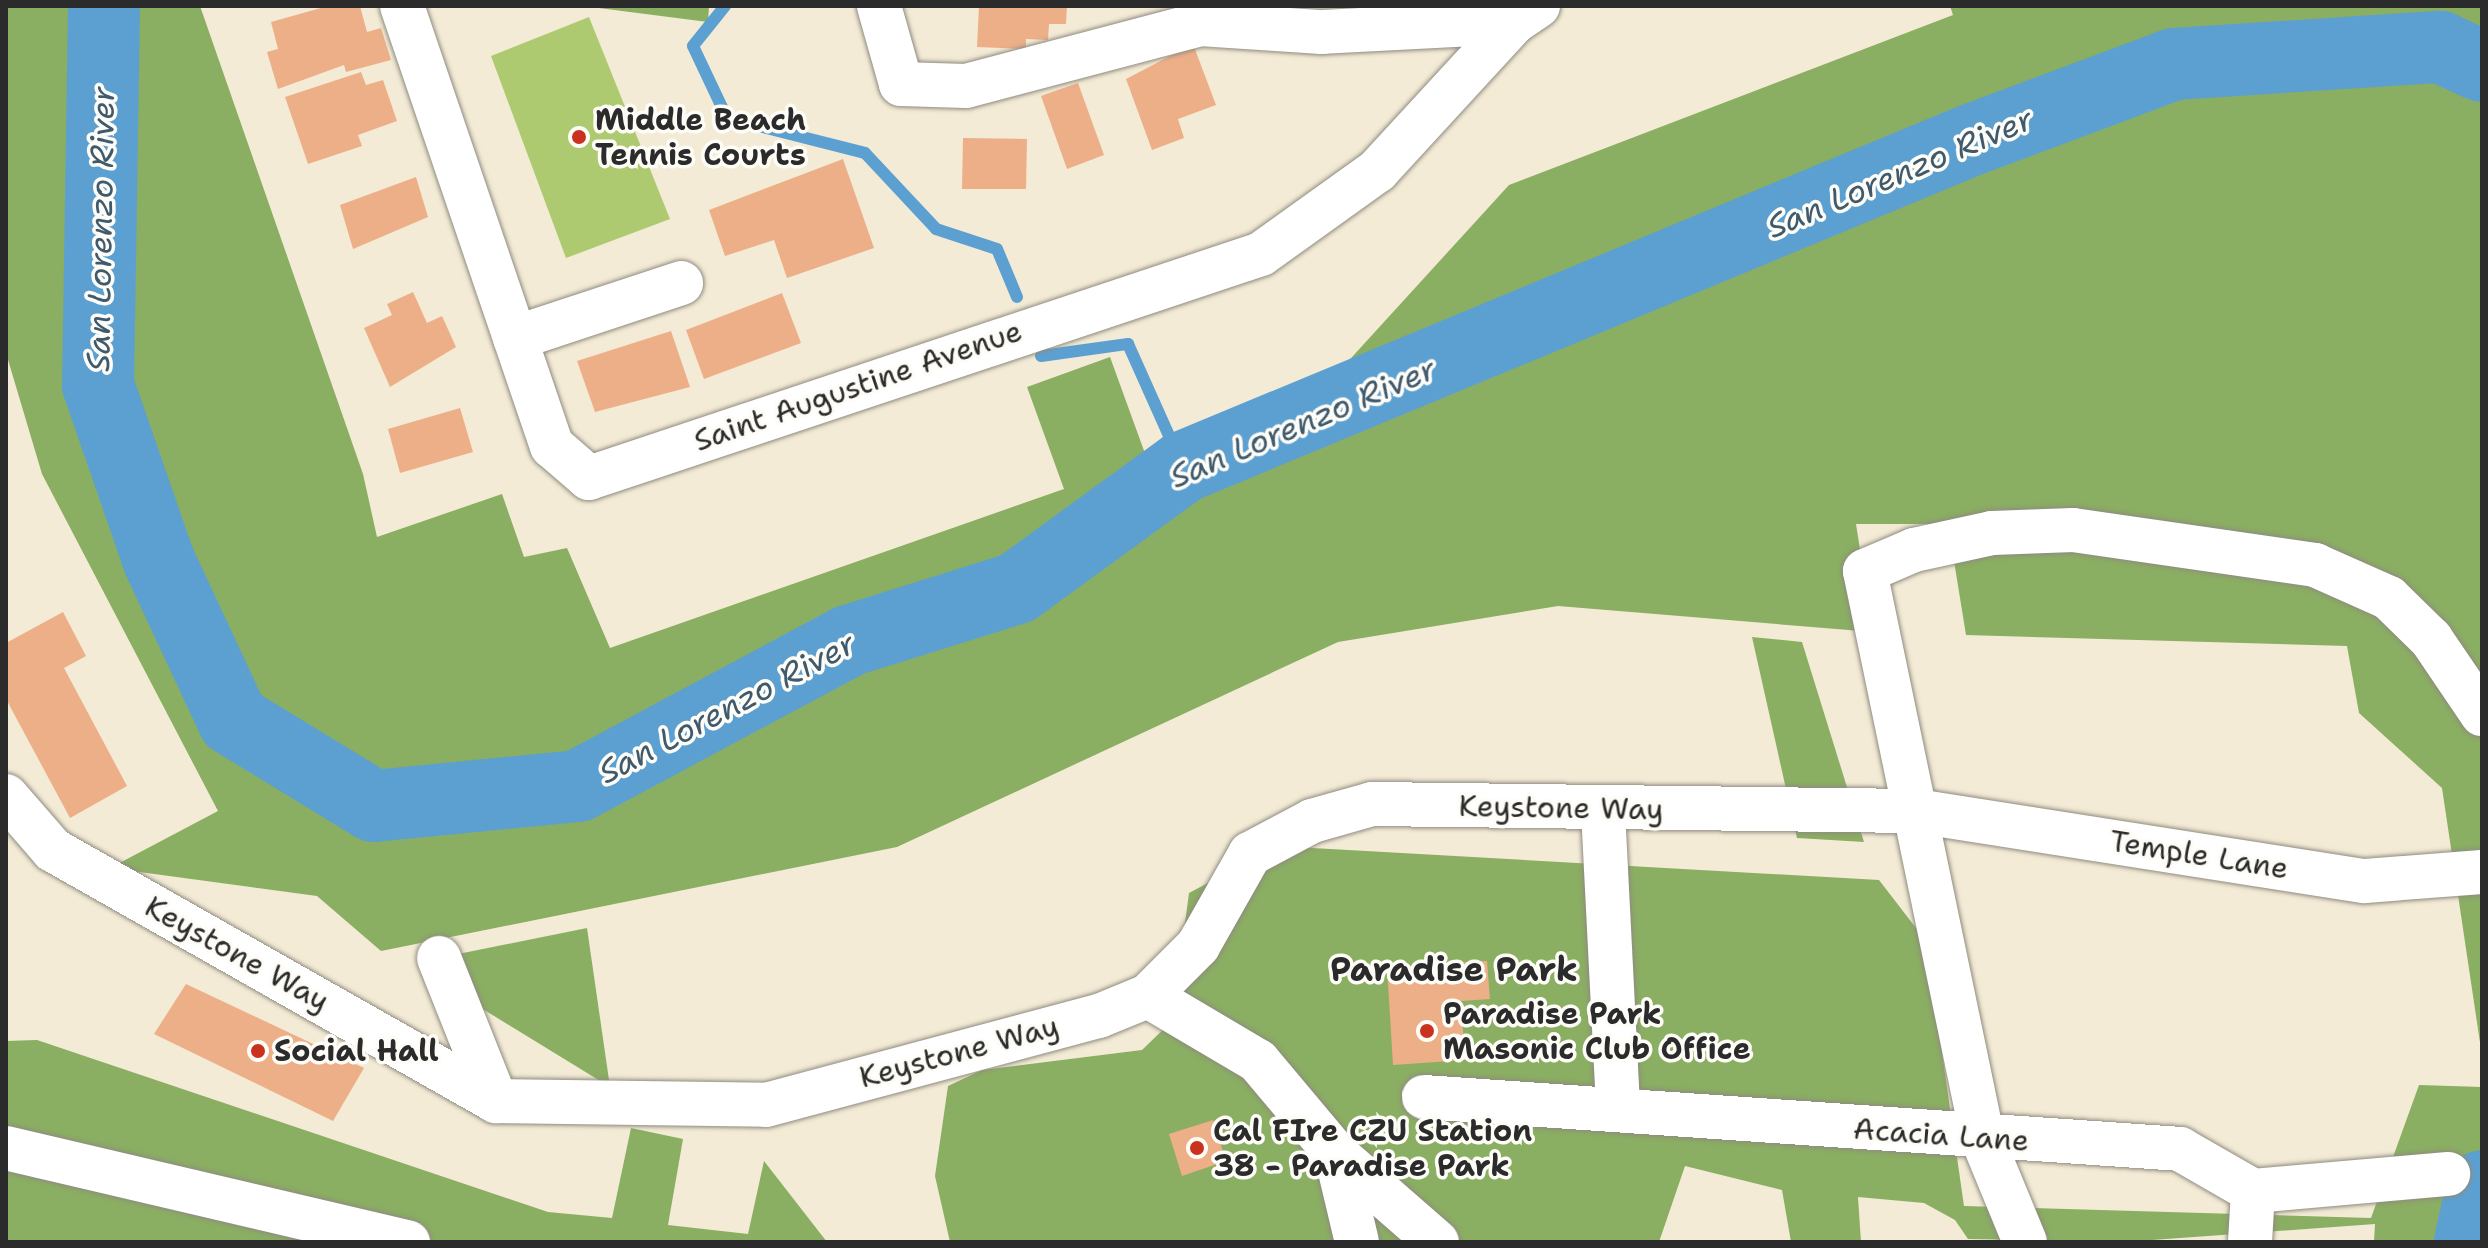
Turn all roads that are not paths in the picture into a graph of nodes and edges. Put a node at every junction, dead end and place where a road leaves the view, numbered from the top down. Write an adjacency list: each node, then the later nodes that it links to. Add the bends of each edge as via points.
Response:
1 (402, 6): 5 (street, Saint Augustine Avenue)
2 (879, 6): 3 (street, via 901,84 966,86 1200,24 1322,32)
3 (1526, 14): 5 (street, Saint Augustine Avenue, via 1377,171 1261,254 589,478 552,446)
4 (681, 283): 5 (street)
5 (515, 338)
6 (2482, 714): 8 (street, via 2431,639 2389,598 2315,565 2073,530 1992,533 1914,550 1865,571)
7 (1603, 810): 8 (street, Keystone Way); 12 (street, Keystone Way, via 1372,804 1312,821 1250,854 1198,946); 15 (street)
8 (1916, 811): 10 (street, Temple Lane, via 2365,881); 16 (street)
9 (14, 825): 14 (street, Keystone Way)
10 (2482, 872)
11 (439, 958): 14 (street)
12 (1148, 996): 14 (street, Keystone Way, via 1099,1016 766,1105); 18 (street, via 1258,1061)
13 (1424, 1097): 15 (street, Acacia Lane)
14 (496, 1101)
15 (1618, 1108): 16 (street, Acacia Lane)
16 (1983, 1140): 20 (street, Acacia Lane, via 2180,1149); 24 (street)
17 (6, 1148): 21 (street)
18 (1336, 1154): 22 (street); 23 (street)
19 (2448, 1174): 20 (street)
20 (2253, 1191): 25 (street)
21 (408, 1242)
22 (1357, 1242)
23 (1437, 1242)
24 (2025, 1242)
25 (2250, 1242)

